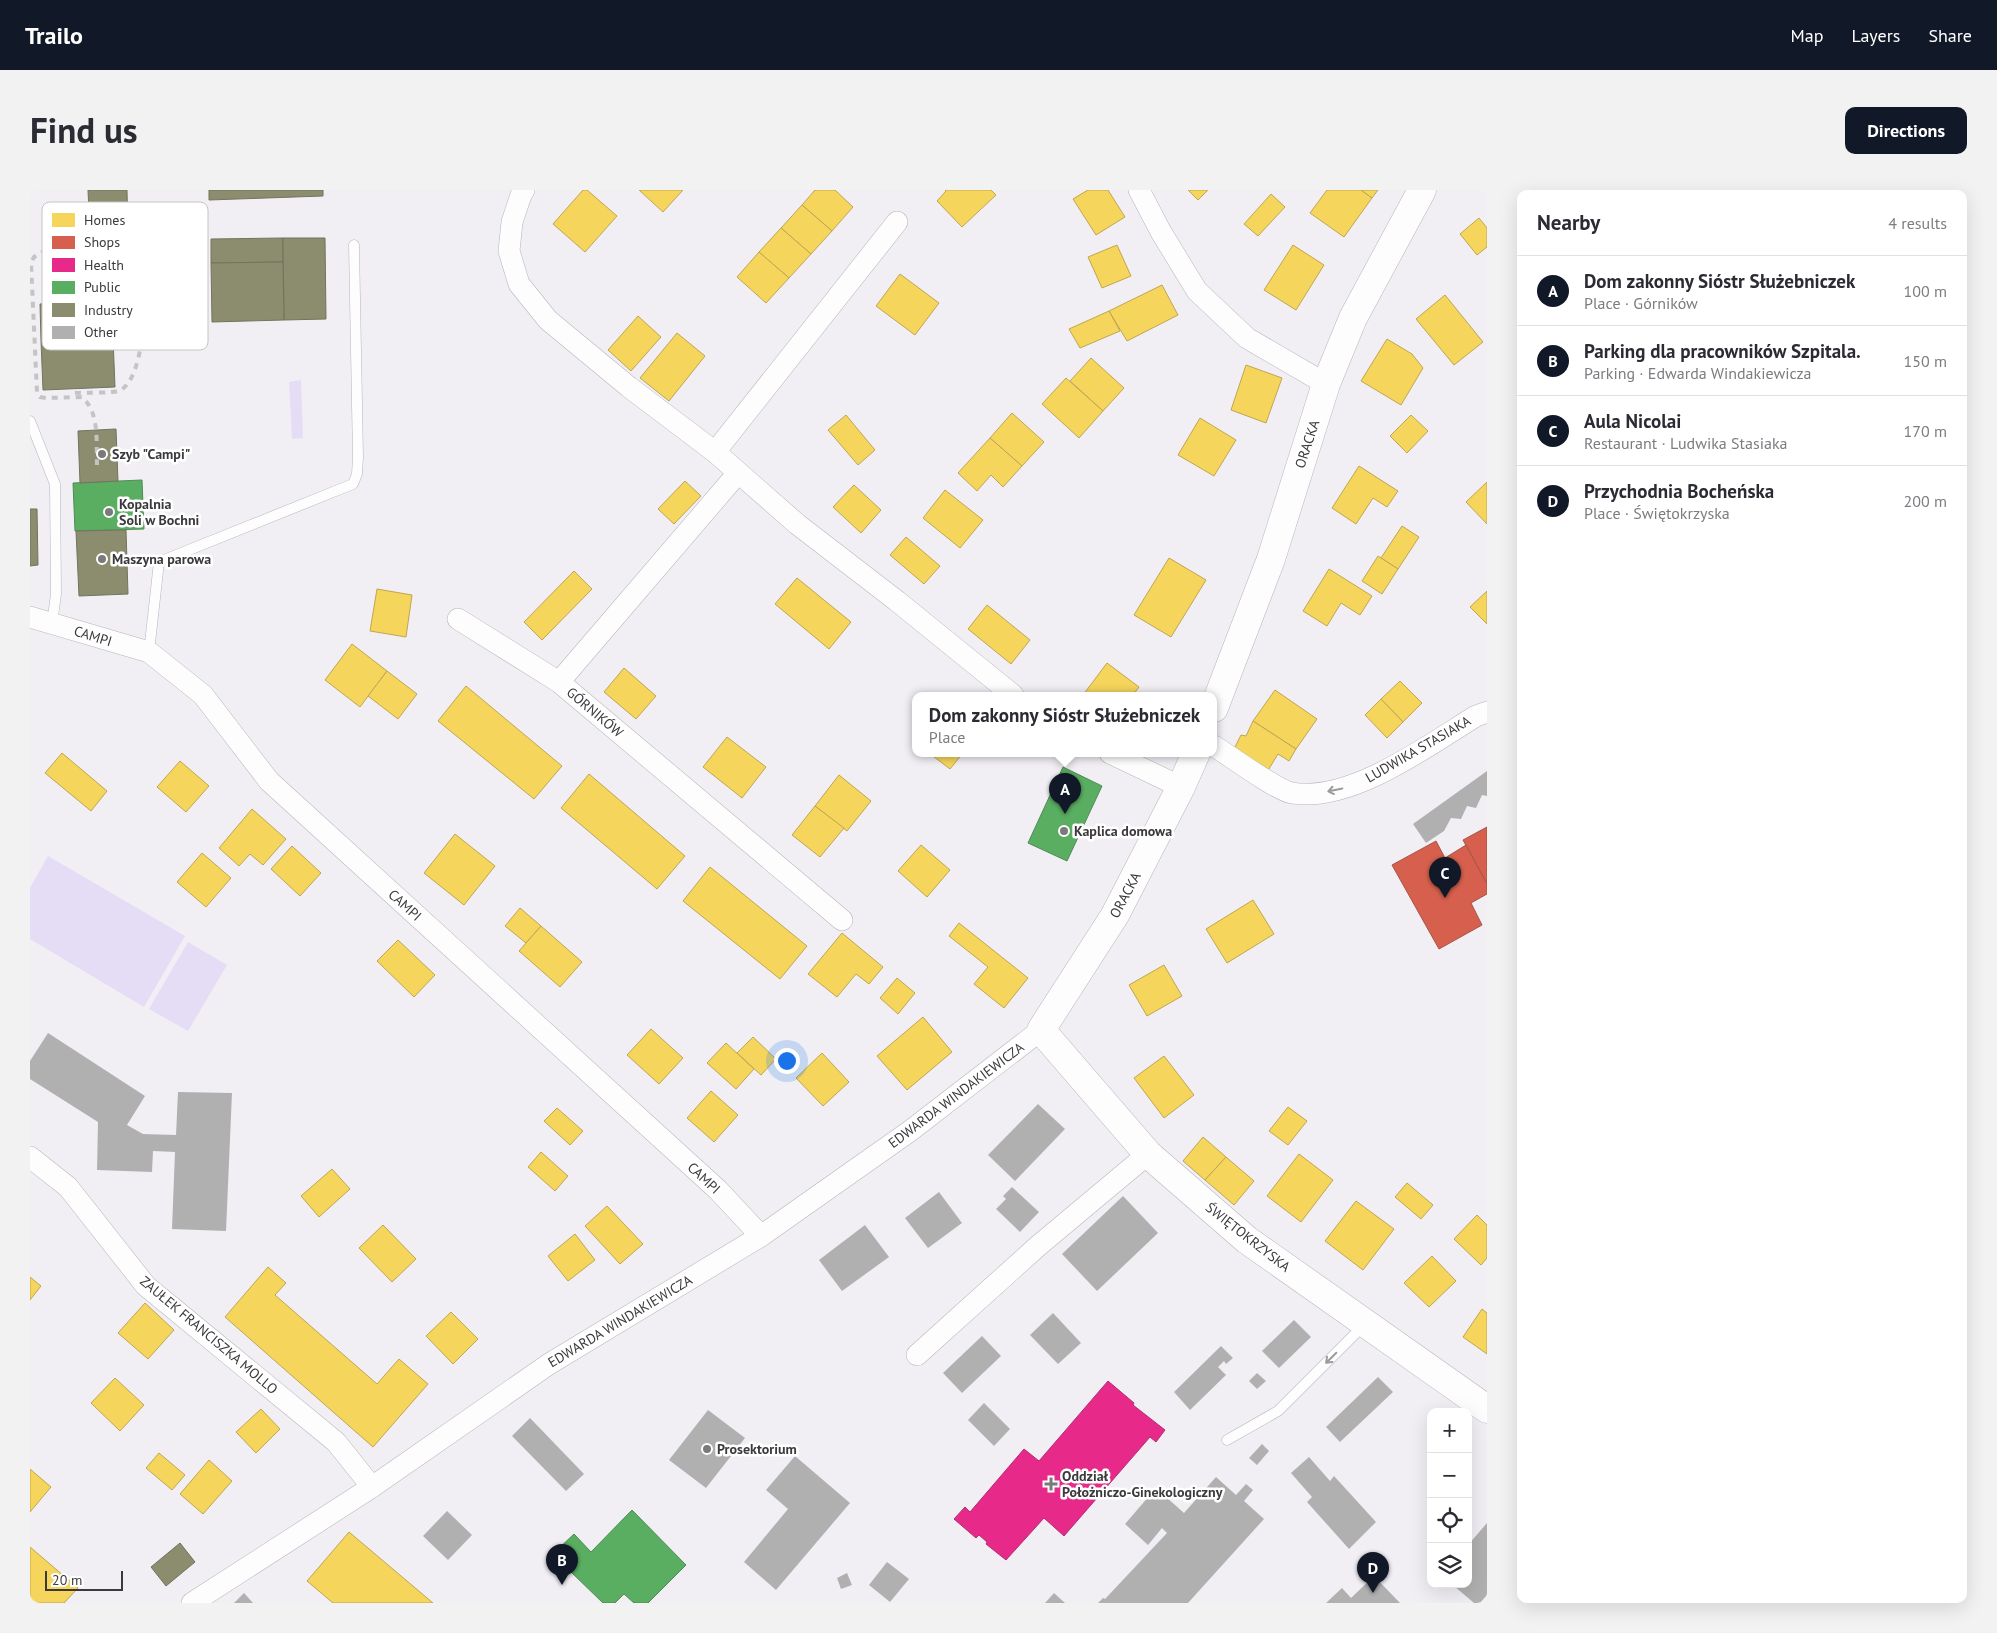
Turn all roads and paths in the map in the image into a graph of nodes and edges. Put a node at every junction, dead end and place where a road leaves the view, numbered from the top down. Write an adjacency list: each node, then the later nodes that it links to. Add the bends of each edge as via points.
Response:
1 (524, 190): 8 (street, via 512,222 509,251 519,284 548,320)
2 (1139, 190): 6 (street, via 1197,291 1246,338)
3 (1422, 190): 6 (street, ORACKA, via 1353,318)
4 (897, 222): 8 (street)
5 (354, 245): 13 (lane, via 358,457 353,484 159,562)
6 (1326, 384): 16 (street, ORACKA, via 1271,560)
7 (30, 421): 12 (lane, via 55,484 56,594)
8 (715, 452): 9 (street)
9 (738, 473): 14 (street, GÓRNIKÓW); 15 (street, via 797,524)
10 (30, 617): 12 (street, CAMPI)
11 (458, 619): 14 (street)
12 (52, 624): 13 (street, CAMPI)
13 (148, 652): 26 (street, CAMPI, via 203,695 269,781 718,1190)
14 (559, 682): 22 (street, GÓRNIKÓW)
15 (1009, 692)
16 (1217, 700)
17 (1487, 712): 18 (street, LUDWIKA STASIAKA, one-way to 18, via 1379,774 1349,787 1318,794 1291,793)
18 (1217, 748)
19 (1118, 757): 21 (street)
20 (1194, 757): 21 (street, ORACKA)
21 (1181, 787): 23 (street, ORACKA, via 1115,915)
22 (842, 920)
23 (1041, 1030): 24 (street, ŚWIĘTOKRZYSKA); 26 (street, EDWARDA WINDAKIEWICZA, via 910,1131)
24 (1148, 1154): 27 (street, ŚWIĘTOKRZYSKA, via 1247,1240); 28 (street)
25 (30, 1157): 31 (street, ZAUŁEK FRANCISZKA MOLLO, via 68,1187 146,1286 336,1442)
26 (760, 1236): 31 (street, EDWARDA WINDAKIEWICZA, via 549,1364)
27 (1365, 1324): 29 (street, ŚWIĘTOKRZYSKA); 30 (lane, one-way to 30, via 1278,1411)
28 (917, 1354)
29 (1487, 1409)
30 (1227, 1440)
31 (372, 1487): 32 (street, EDWARDA WINDAKIEWICZA)
32 (192, 1603)

